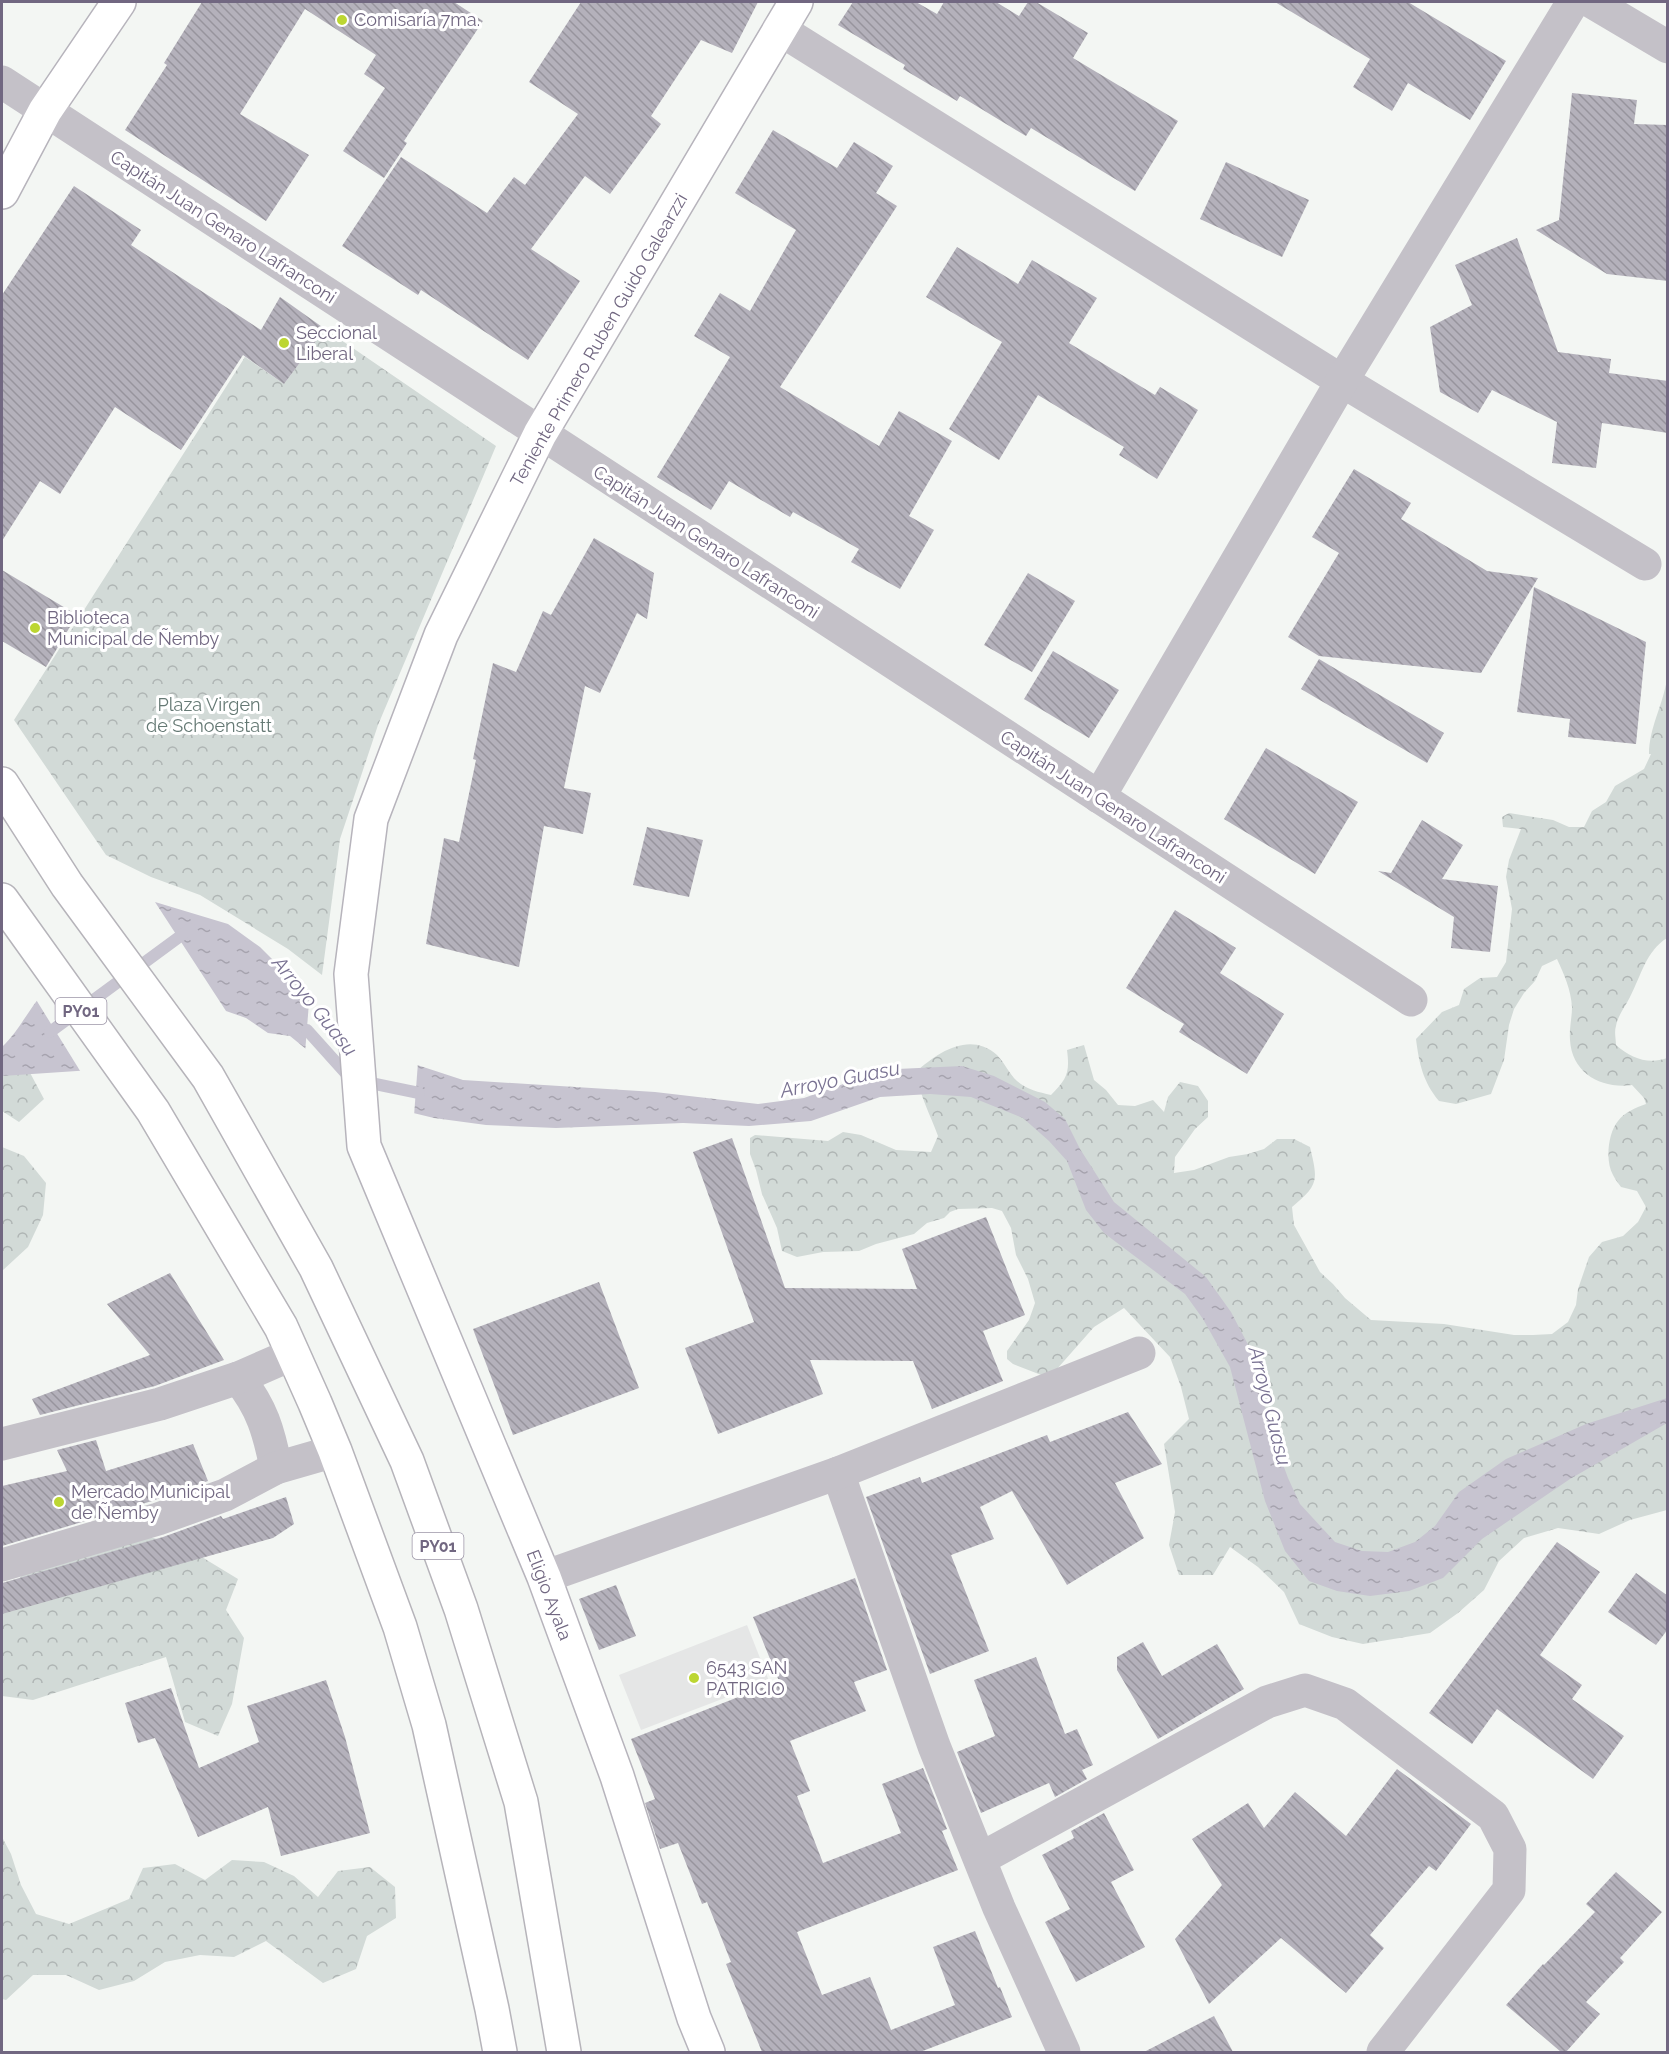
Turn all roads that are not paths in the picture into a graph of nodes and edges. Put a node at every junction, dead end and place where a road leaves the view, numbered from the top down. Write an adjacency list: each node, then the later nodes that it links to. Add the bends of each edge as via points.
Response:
1 (120, 2): 7 (main road)
2 (1573, 2): 9 (street)
3 (1592, 2): 5 (street)
4 (788, 15): 9 (street); 10 (main road, Teniente Primero Ruben Guido Galearzzi)
5 (1668, 47)
6 (2, 81): 7 (street, Capitán Juan Genaro Lafranconi)
7 (45, 111): 8 (main road); 10 (street, Capitán Juan Genaro Lafranconi)
8 (2, 192)
9 (1342, 381): 11 (street); 13 (street)
10 (540, 434): 13 (street, Capitán Juan Genaro Lafranconi); 16 (main road, Teniente Primero Ruben Guido Galearzzi, via 441,635 371,819 351,975)
11 (1645, 564)
12 (2, 784): 28 (main road, PY01, via 67,885 208,1077 316,1268 411,1472 461,1609 521,1802)
13 (1099, 797): 15 (street, Capitán Juan Genaro Lafranconi)
14 (5, 905): 18 (main road, PY01, via 153,1111 281,1327)
15 (1411, 1000)
16 (364, 1146): 25 (main road, Eligio Ayala)
17 (1139, 1353): 23 (street)
18 (293, 1354): 19 (street); 21 (main road, PY01)
19 (238, 1378): 20 (street, via 160,1404); 22 (street, via 262,1414)
20 (2, 1444)
21 (335, 1451): 22 (street); 27 (main road, PY01, via 400,1627 429,1725)
22 (276, 1468): 24 (street, via 225,1495 158,1519)
23 (838, 1473): 25 (street); 26 (street, via 934,1746)
24 (2, 1564)
25 (544, 1577): 29 (main road, Eligio Ayala, via 617,1776)
26 (980, 1859): 30 (street); 31 (street, via 1267,1702 1305,1690 1345,1704 1492,1816 1510,1849 1509,1890)
27 (500, 2052)
28 (564, 2052)
29 (708, 2052)
30 (1064, 2052)
31 (1383, 2052)

